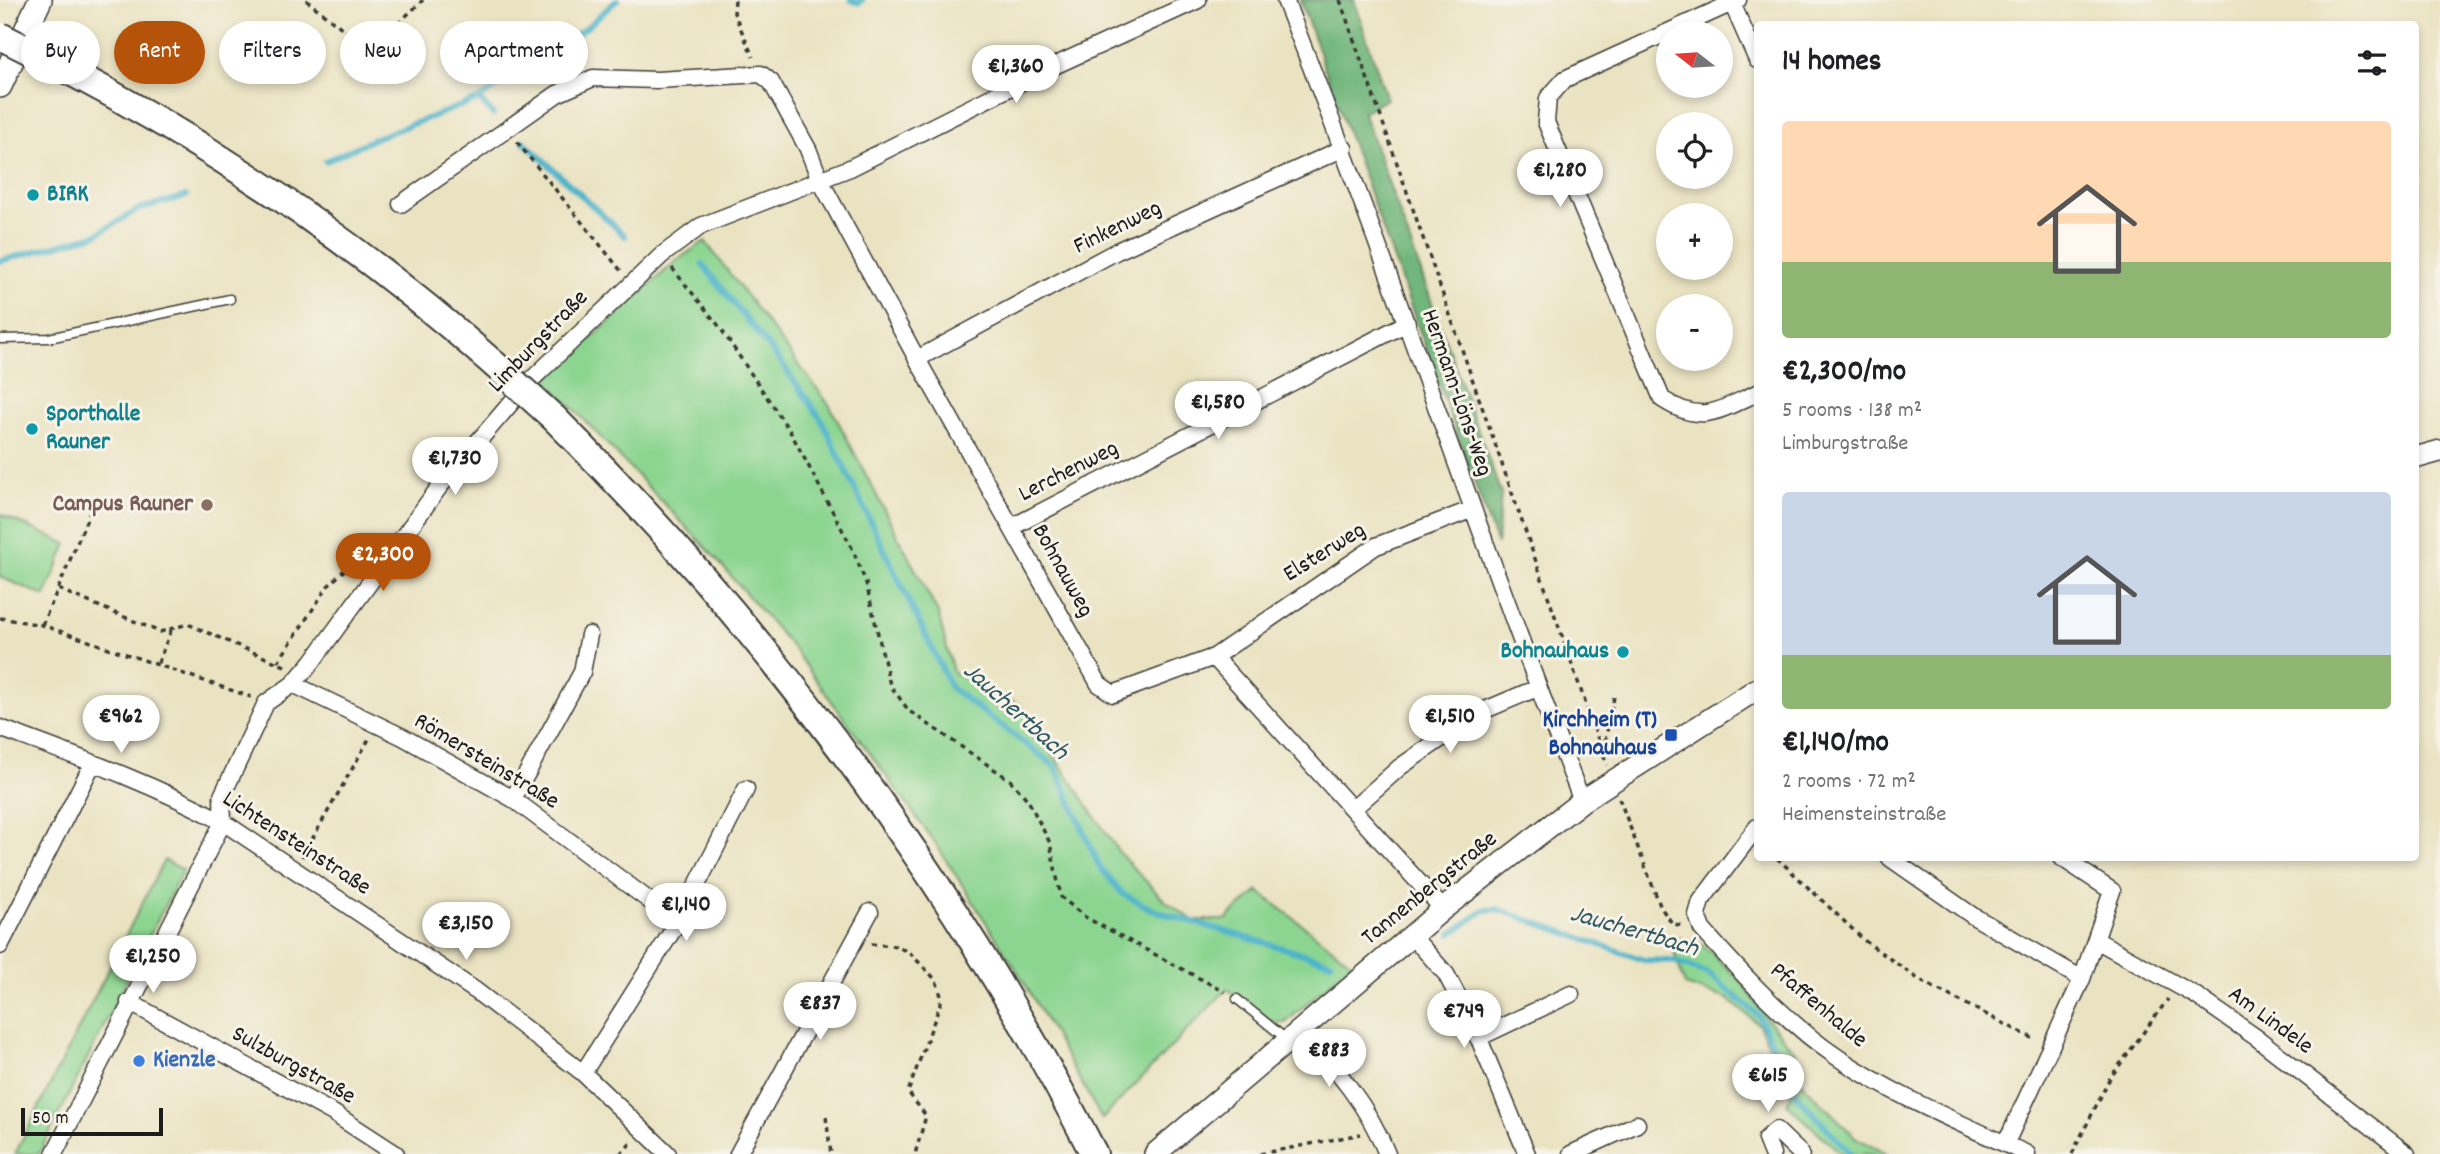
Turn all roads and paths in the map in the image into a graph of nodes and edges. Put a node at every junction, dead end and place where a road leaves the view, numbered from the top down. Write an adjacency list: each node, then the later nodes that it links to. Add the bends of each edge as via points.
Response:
1 (40, 0): 12 (main road)
2 (306, 0): 3 (path, via 370,50)
3 (423, 0)
4 (735, 0): 11 (path, via 734,13)
5 (1198, 0): 15 (street, Limburgstraße)
6 (1285, 0): 14 (street, Hermann-Löns-Weg)
7 (1340, 0): 45 (path)
8 (1735, 1): 10 (street); 23 (street, via 1565,79 1548,98 1546,122 1662,400 1683,413 1711,414)
9 (0, 36): 80 (main road, bridge, via 176,130 300,209 421,301 608,472 778,663 847,754 951,904 1041,1054)
10 (1754, 52)
11 (761, 74): 13 (street, via 657,80 593,78 557,94); 15 (street, Bohnauweg, via 771,82)
12 (0, 86)
13 (507, 130): 16 (street); 18 (path)
14 (1344, 149): 20 (street, Hermann-Löns-Weg); 22 (street, Finkenweg, via 1118,251)
15 (820, 180): 17 (street, Limburgstraße, via 701,226); 22 (street, Bohnauweg)
16 (401, 204)
17 (662, 256): 18 (street, Limburgstraße); 70 (path, via 719,326 791,433 852,548 866,583 890,685 909,711 1010,780 1028,800 1049,842 1061,897 1086,917)
18 (630, 282): 38 (street, Limburgstraße, via 528,383 440,486)
19 (230, 299): 21 (lane, via 49,338)
20 (1407, 323): 26 (street, Hermann-Löns-Weg); 28 (street, Lerchenweg)
21 (0, 339)
22 (917, 359): 28 (street, Bohnauweg)
23 (1754, 394)
24 (2440, 451): 25 (street)
25 (2419, 457)
26 (1473, 509): 35 (street, Elsterweg, via 1376,546); 39 (street, Hermann-Löns-Weg)
27 (89, 514): 30 (path)
28 (1012, 527): 35 (street, Bohnauweg, via 1099,684 1113,694)
29 (358, 557): 36 (path, via 328,586)
30 (58, 589): 32 (path); 33 (path, via 160,632)
31 (0, 618): 32 (path)
32 (42, 625): 37 (path)
33 (172, 628): 36 (path, via 188,624); 37 (path)
34 (589, 635): 49 (street, via 582,672)
35 (1214, 657): 51 (street)
36 (278, 662): 38 (path)
37 (158, 663): 42 (path)
38 (297, 679): 42 (street, Limburgstraße); 43 (street, Römersteinstraße)
39 (1537, 688): 50 (street, Hermann-Löns-Weg); 51 (street, via 1478,713 1400,767)
40 (1754, 691): 47 (street, Tannenbergstraße)
41 (1614, 697): 45 (path)
42 (266, 702): 52 (street, via 222,796)
43 (377, 725): 49 (street, Römersteinstraße); 57 (path)
44 (0, 728): 46 (street, Lichtensteinstraße)
45 (1603, 753): 47 (path)
46 (93, 763): 52 (street, Lichtensteinstraße); 60 (street)
47 (1612, 781): 50 (street, Tannenbergstraße); 62 (path, via 1661,908 1672,923)
48 (747, 789): 61 (street)
49 (513, 799): 61 (street, Römersteinstraße)
50 (1582, 802): 58 (street, Tannenbergstraße)
51 (1354, 808): 58 (street)
52 (223, 822): 57 (street, Lichtensteinstraße); 71 (street)
53 (1754, 831): 62 (street, via 1702,901 1697,915)
54 (1780, 861): 74 (path, via 1865,941 1921,981)
55 (1894, 861): 67 (street, via 1973,916)
56 (2067, 861): 64 (street, via 2112,891)
57 (294, 870): 75 (street, Lichtensteinstraße, via 476,991)
58 (1443, 909): 63 (street, Tannenbergstraße)
59 (870, 912): 65 (street)
60 (7, 916): 66 (street)
61 (678, 922): 75 (street)
62 (1702, 929): 79 (street, Pfaffenhalde, via 1789,1017 1835,1056 1890,1090)
63 (1412, 936): 72 (street, Tannenbergstraße); 73 (street, via 1446,974)
64 (2096, 940): 67 (street); 68 (street, Am Lindele)
65 (854, 942): 85 (street); 87 (path, via 909,952 936,980 942,999 908,1091 926,1116)
66 (0, 946)
67 (2082, 979): 74 (street)
68 (2178, 985): 95 (path, via 2110,1078); 96 (street, Am Lindele, via 2257,1038)
69 (1571, 994): 73 (street)
70 (1237, 999): 72 (lane)
71 (128, 1002): 82 (street); 83 (street, Sulzburgstraße, via 333,1113)
72 (1295, 1036): 88 (street, Tannenbergstraße); 90 (street, via 1347,1082)
73 (1478, 1038): 91 (street)
74 (2050, 1048): 79 (street)
75 (583, 1073): 84 (street, Lichtensteinstraße)
76 (827, 1117): 86 (path)
77 (1637, 1124): 92 (street)
78 (1366, 1133): 89 (path)
79 (2006, 1143): 81 (street, Pfaffenhalde)
80 (1093, 1153)
81 (2024, 1153)
82 (54, 1154)
83 (396, 1154)
84 (668, 1154)
85 (738, 1154)
86 (831, 1154)
87 (915, 1154)
88 (1155, 1154)
89 (1260, 1154)
90 (1387, 1154)
91 (1527, 1154)
92 (1572, 1154)
93 (1772, 1154): 94 (street, via 1766,1139 1776,1130)
94 (1801, 1154)
95 (2072, 1154)
96 (2407, 1154)

